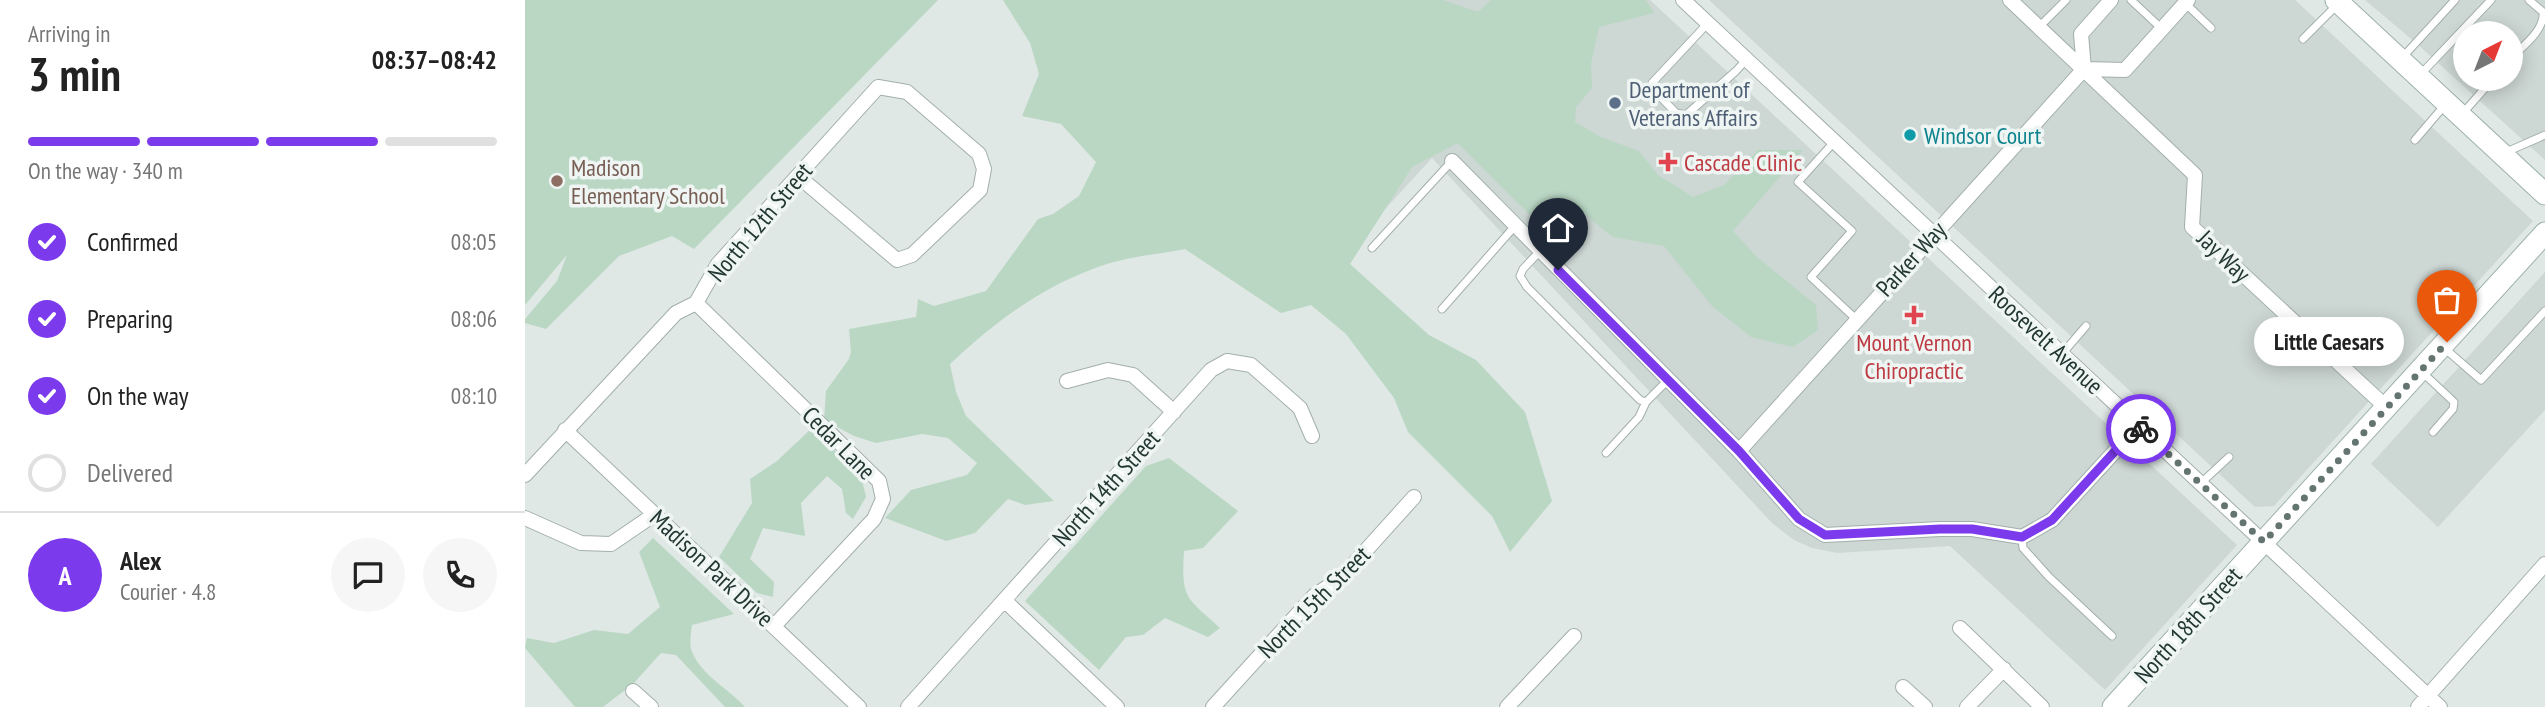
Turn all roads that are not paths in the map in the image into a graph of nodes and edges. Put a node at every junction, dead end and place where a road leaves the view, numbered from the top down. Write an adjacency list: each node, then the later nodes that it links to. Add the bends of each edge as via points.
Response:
1 (1683, 0): 11 (street, Roosevelt Avenue)
2 (2010, 0): 12 (street, Jay Way)
3 (2066, 0): 12 (lane)
4 (2111, 0): 19 (street, via 2081,34)
5 (2131, 0): 13 (lane)
6 (2455, 0): 18 (lane)
7 (2491, 0): 20 (lane)
8 (2529, 0): 16 (lane, via 2543,12 2543,20)
9 (2338, 1): 15 (lane); 18 (street)
10 (2187, 2): 13 (street); 14 (lane)
11 (1708, 23): 17 (street, Roosevelt Avenue); 17 (lane, via 1652,83 1677,113 1686,115 1696,108)
12 (2039, 27): 19 (street, Jay Way)
13 (2162, 29): 19 (street, via 2125,70)
14 (2211, 29)
15 (2303, 39)
16 (2523, 45)
17 (1747, 60): 25 (street, Roosevelt Avenue)
18 (2400, 60): 20 (street)
19 (2084, 69): 32 (street, Parker Way); 46 (street, Jay Way, via 2195,175 2192,227)
20 (2419, 77): 22 (street)
21 (2477, 91): 22 (lane)
22 (2454, 109): 24 (lane); 26 (street)
23 (2545, 135): 26 (lane)
24 (2415, 140)
25 (1834, 142): 32 (street, Roosevelt Avenue); 38 (lane, via 1798,182 1852,231 1811,277)
26 (2502, 154): 29 (street)
27 (1452, 161): 30 (street); 33 (lane)
28 (798, 176): 28 (street, North 12th Street, via 897,260 912,255 980,190 984,169 979,154 907,92 878,87); 35 (street, North 12th Street, via 718,264)
29 (2545, 194)
30 (1515, 226): 34 (street); 36 (lane)
31 (2545, 233): 40 (street, North 18th Street)
32 (1933, 235): 38 (street, Parker Way); 41 (street, Roosevelt Avenue)
33 (1371, 248)
34 (1540, 251): 43 (street); 45 (lane, via 1523,269 1523,281)
35 (696, 303): 49 (street, North 12th Street, via 676,313); 64 (street, Cedar Lane, via 879,481 883,499 874,519)
36 (1442, 309)
37 (2545, 312): 40 (lane, via 2481,380)
38 (1857, 320): 52 (street, Parker Way)
39 (2087, 326): 41 (lane)
40 (2442, 346): 42 (street, North 18th Street)
41 (2061, 354): 48 (street, Roosevelt Avenue)
42 (2420, 371): 46 (street, North 18th Street); 50 (lane, via 2453,402 2453,409)
43 (1668, 380): 45 (lane); 52 (street)
44 (1067, 381): 47 (street, via 1108,370 1133,375)
45 (1646, 401): 53 (lane, via 1639,417)
46 (2387, 408): 61 (street, North 18th Street)
47 (1174, 412): 51 (street, North 14th Street, via 1211,370 1227,361 1251,365 1300,408); 63 (street, North 14th Street)
48 (2138, 426): 56 (street, Roosevelt Avenue); 60 (street, via 2052,520)
49 (565, 430): 55 (street, North 12th Street); 58 (street, Madison Park Drive)
50 (2433, 432)
51 (1312, 436)
52 (1739, 451): 60 (street, via 1799,519 1825,535 1917,528)
53 (1606, 453)
54 (2229, 457): 56 (lane)
55 (525, 475)
56 (2201, 484): 61 (street, Roosevelt Avenue)
57 (1414, 497): 76 (street, North 15th Street, via 1341,578 1314,596)
58 (655, 514): 59 (street, via 611,544 581,543); 64 (street, Madison Park Drive)
59 (525, 518)
60 (2022, 537): 67 (lane, via 2023,548 2049,577)
61 (2264, 542): 71 (street, Roosevelt Avenue); 81 (street, North 18th Street)
62 (2545, 564): 71 (street)
63 (1004, 600): 74 (street, North 14th Street); 75 (street)
64 (774, 626): 73 (street, Madison Park Drive)
65 (1959, 628): 68 (street)
66 (1574, 636): 77 (street)
67 (2112, 636)
68 (2004, 669): 79 (street); 80 (street)
69 (1903, 687): 78 (street)
70 (633, 691): 72 (street)
71 (2423, 702): 82 (street, Roosevelt Avenue)
72 (651, 707)
73 (859, 707)
74 (908, 707)
75 (1117, 707)
76 (1213, 707)
77 (1507, 707)
78 (1925, 707)
79 (1967, 707)
80 (2042, 707)
81 (2113, 707)
82 (2440, 707)

